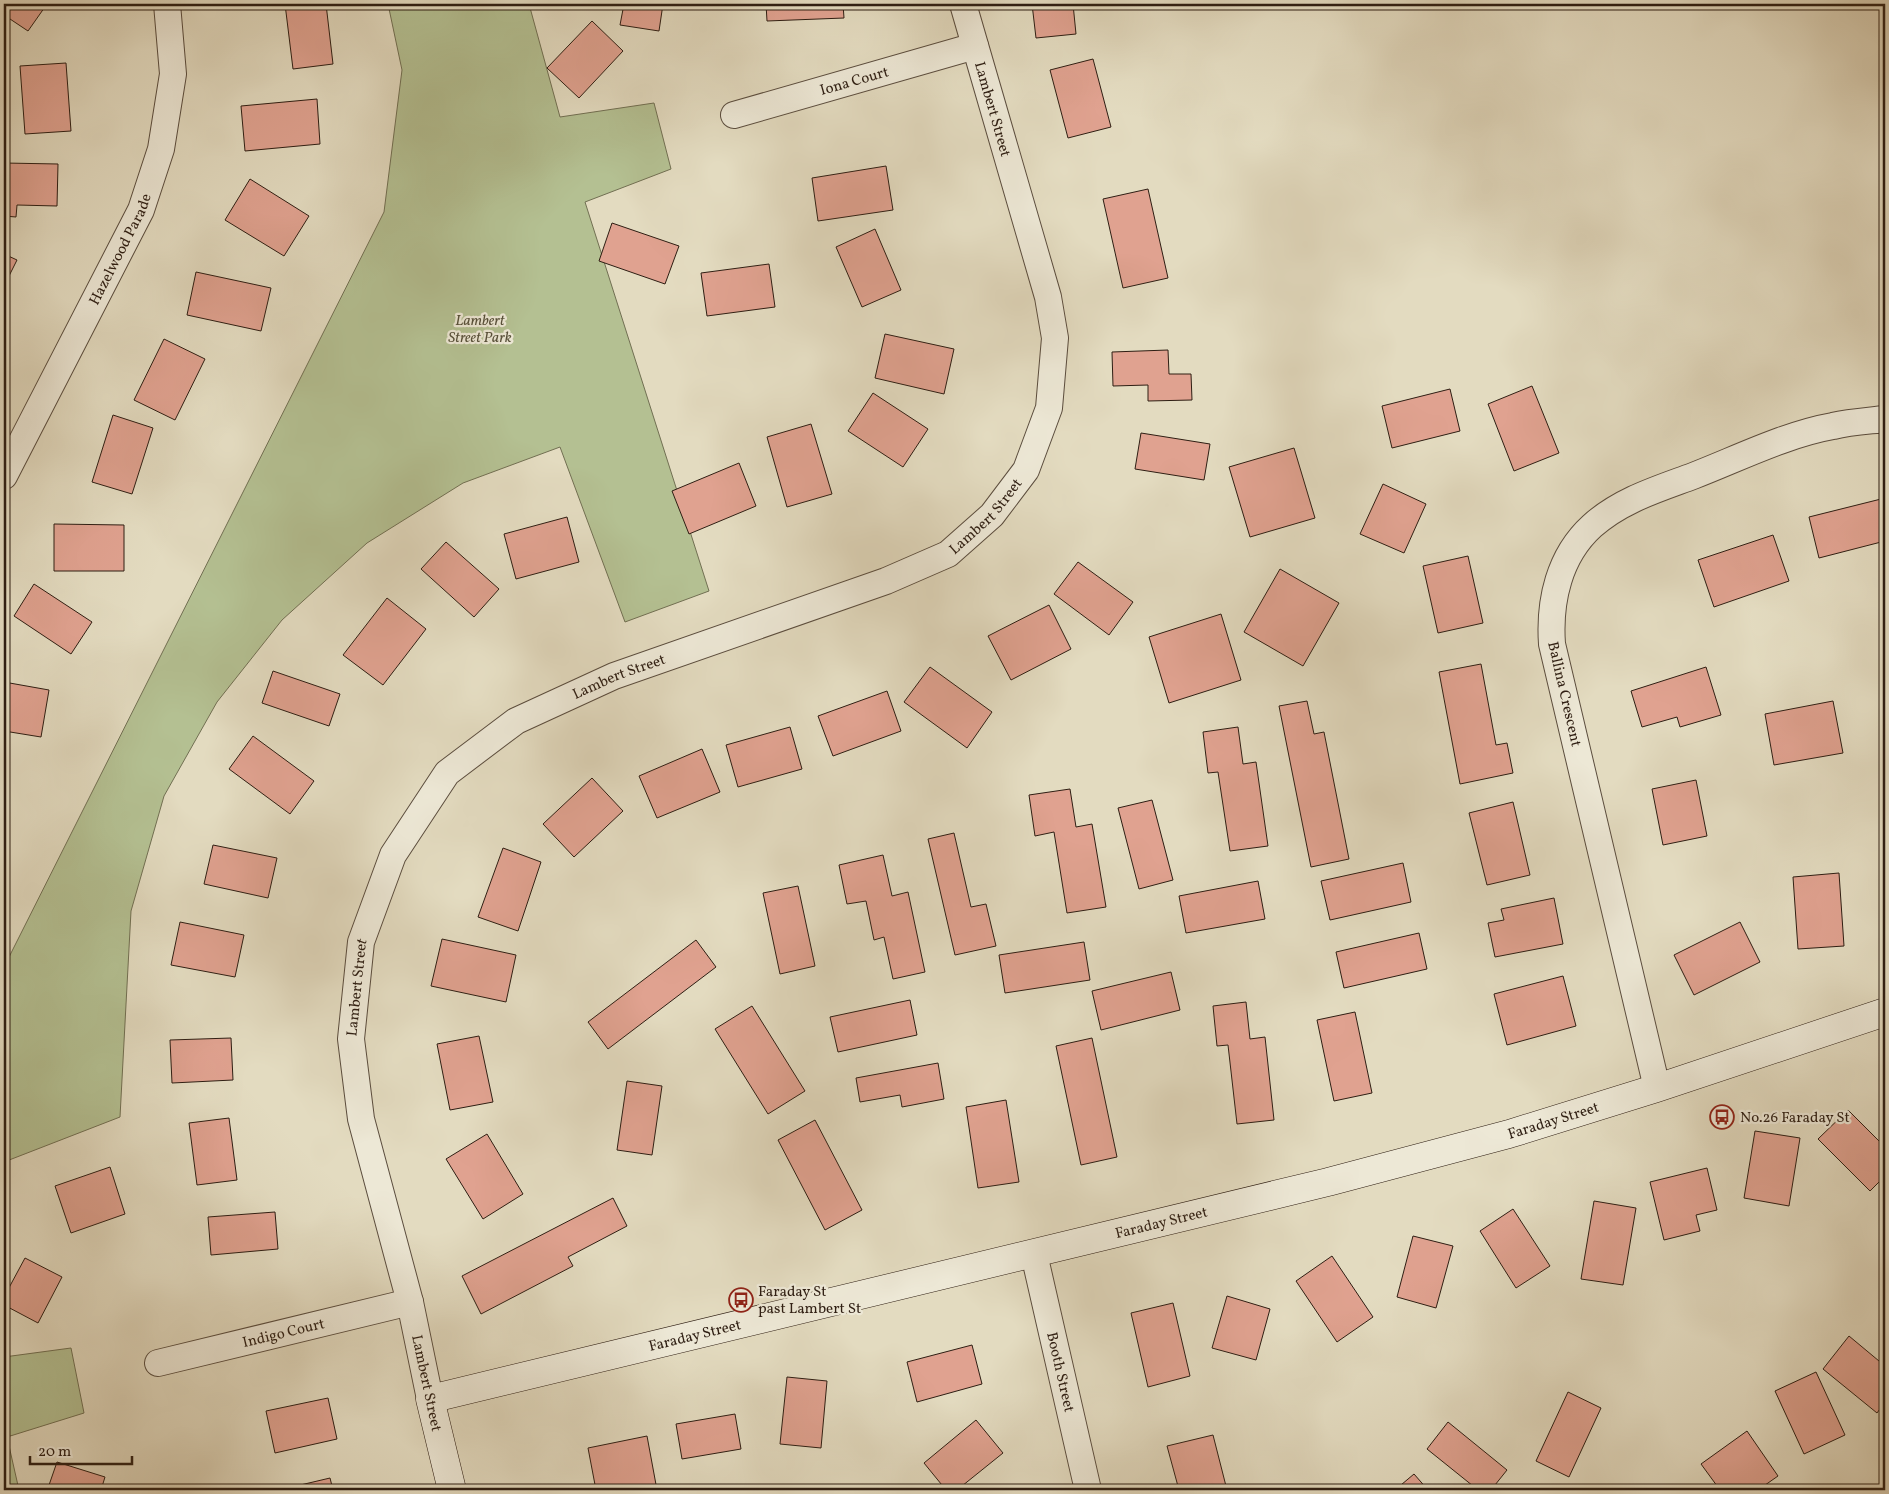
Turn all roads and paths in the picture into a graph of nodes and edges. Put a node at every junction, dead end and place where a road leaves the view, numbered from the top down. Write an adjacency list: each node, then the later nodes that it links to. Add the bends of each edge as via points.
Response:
1 (167, 4): 6 (street, Hazelwood Parade, via 174,74 161,149 141,210)
2 (963, 4): 3 (street, Lambert Street)
3 (975, 46): 4 (street, Iona Court); 10 (street, Lambert Street, via 1048,297 1055,338 1050,408 1026,470 992,515 948,554 886,581 614,676 516,721 447,773 393,854 361,942 351,1039 361,1119)
4 (734, 115)
5 (1885, 418): 8 (street, Ballina Crescent, via 1831,426 1786,440 1630,501 1592,527 1579,541 1565,563 1556,587 1550,620 1552,644)
6 (4, 476)
7 (1885, 1012): 8 (street, Faraday Street)
8 (1657, 1088): 9 (street, Faraday Street, via 1509,1134)
9 (1034, 1254): 12 (street, Faraday Street); 14 (street, Booth Street)
10 (410, 1302): 11 (street, Indigo Court); 12 (street, Lambert Street)
11 (158, 1363)
12 (430, 1399): 13 (street, Lambert Street)
13 (452, 1490)
14 (1088, 1490)

